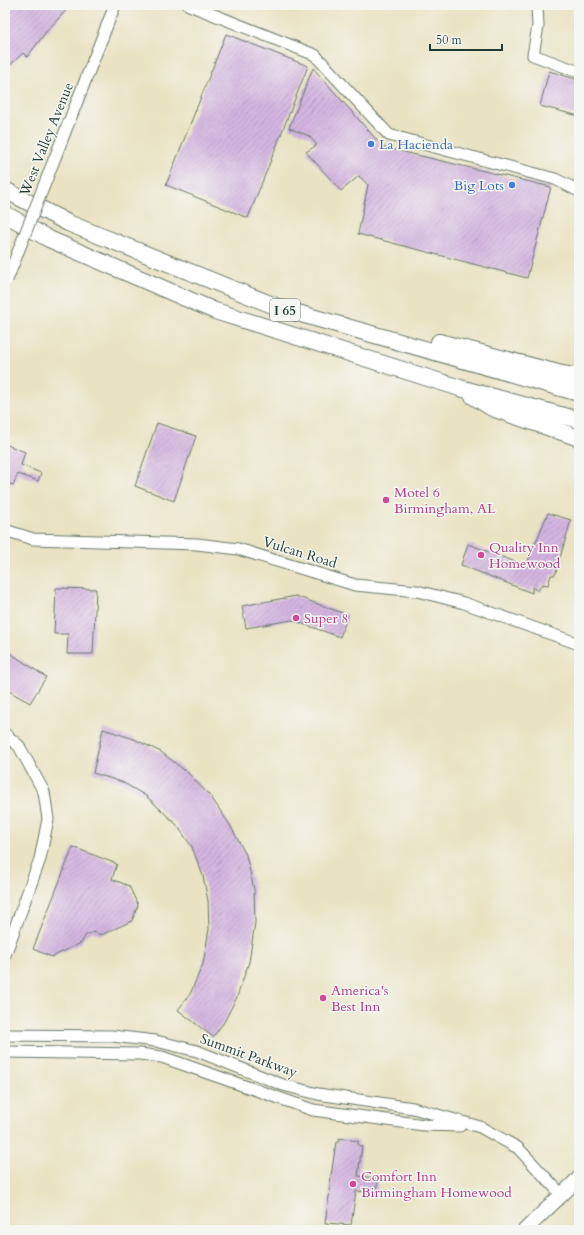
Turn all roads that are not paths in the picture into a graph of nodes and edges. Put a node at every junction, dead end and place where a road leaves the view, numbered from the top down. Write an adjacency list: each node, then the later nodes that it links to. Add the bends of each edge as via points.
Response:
1 (115, 5): 8 (street, West Valley Avenue, bridge)
2 (189, 5): 5 (street, via 315,54 389,135 555,179 576,190)
3 (537, 5): 4 (street, via 538,26 533,55)
4 (579, 72)
5 (579, 184)
6 (5, 190): 9 (highway, I 65, via 68,224)
7 (5, 214): 11 (highway, I 65, via 49,239 215,310)
8 (6, 282)
9 (280, 308): 10 (highway, via 333,315); 12 (highway, I 65)
10 (579, 377)
11 (460, 388): 13 (highway, I 65); 14 (highway, via 492,408)
12 (579, 393)
13 (579, 420)
14 (579, 438)
15 (5, 530): 16 (street, Vulcan Road, via 33,539 197,544 238,549 356,585 417,591 464,603)
16 (579, 644)
17 (5, 734): 18 (street, via 19,746 44,792 48,819 40,858)
18 (5, 955)
19 (5, 1035): 21 (street, Summit Parkway, via 112,1036 156,1041 196,1051 283,1085 318,1094 413,1108)
20 (5, 1052): 21 (street, Summit Parkway, via 140,1054 162,1057 313,1110 424,1125)
21 (480, 1127): 23 (street, Summit Parkway, via 518,1148)
22 (579, 1178): 23 (main road)
23 (561, 1194): 24 (main road)
24 (525, 1230)

